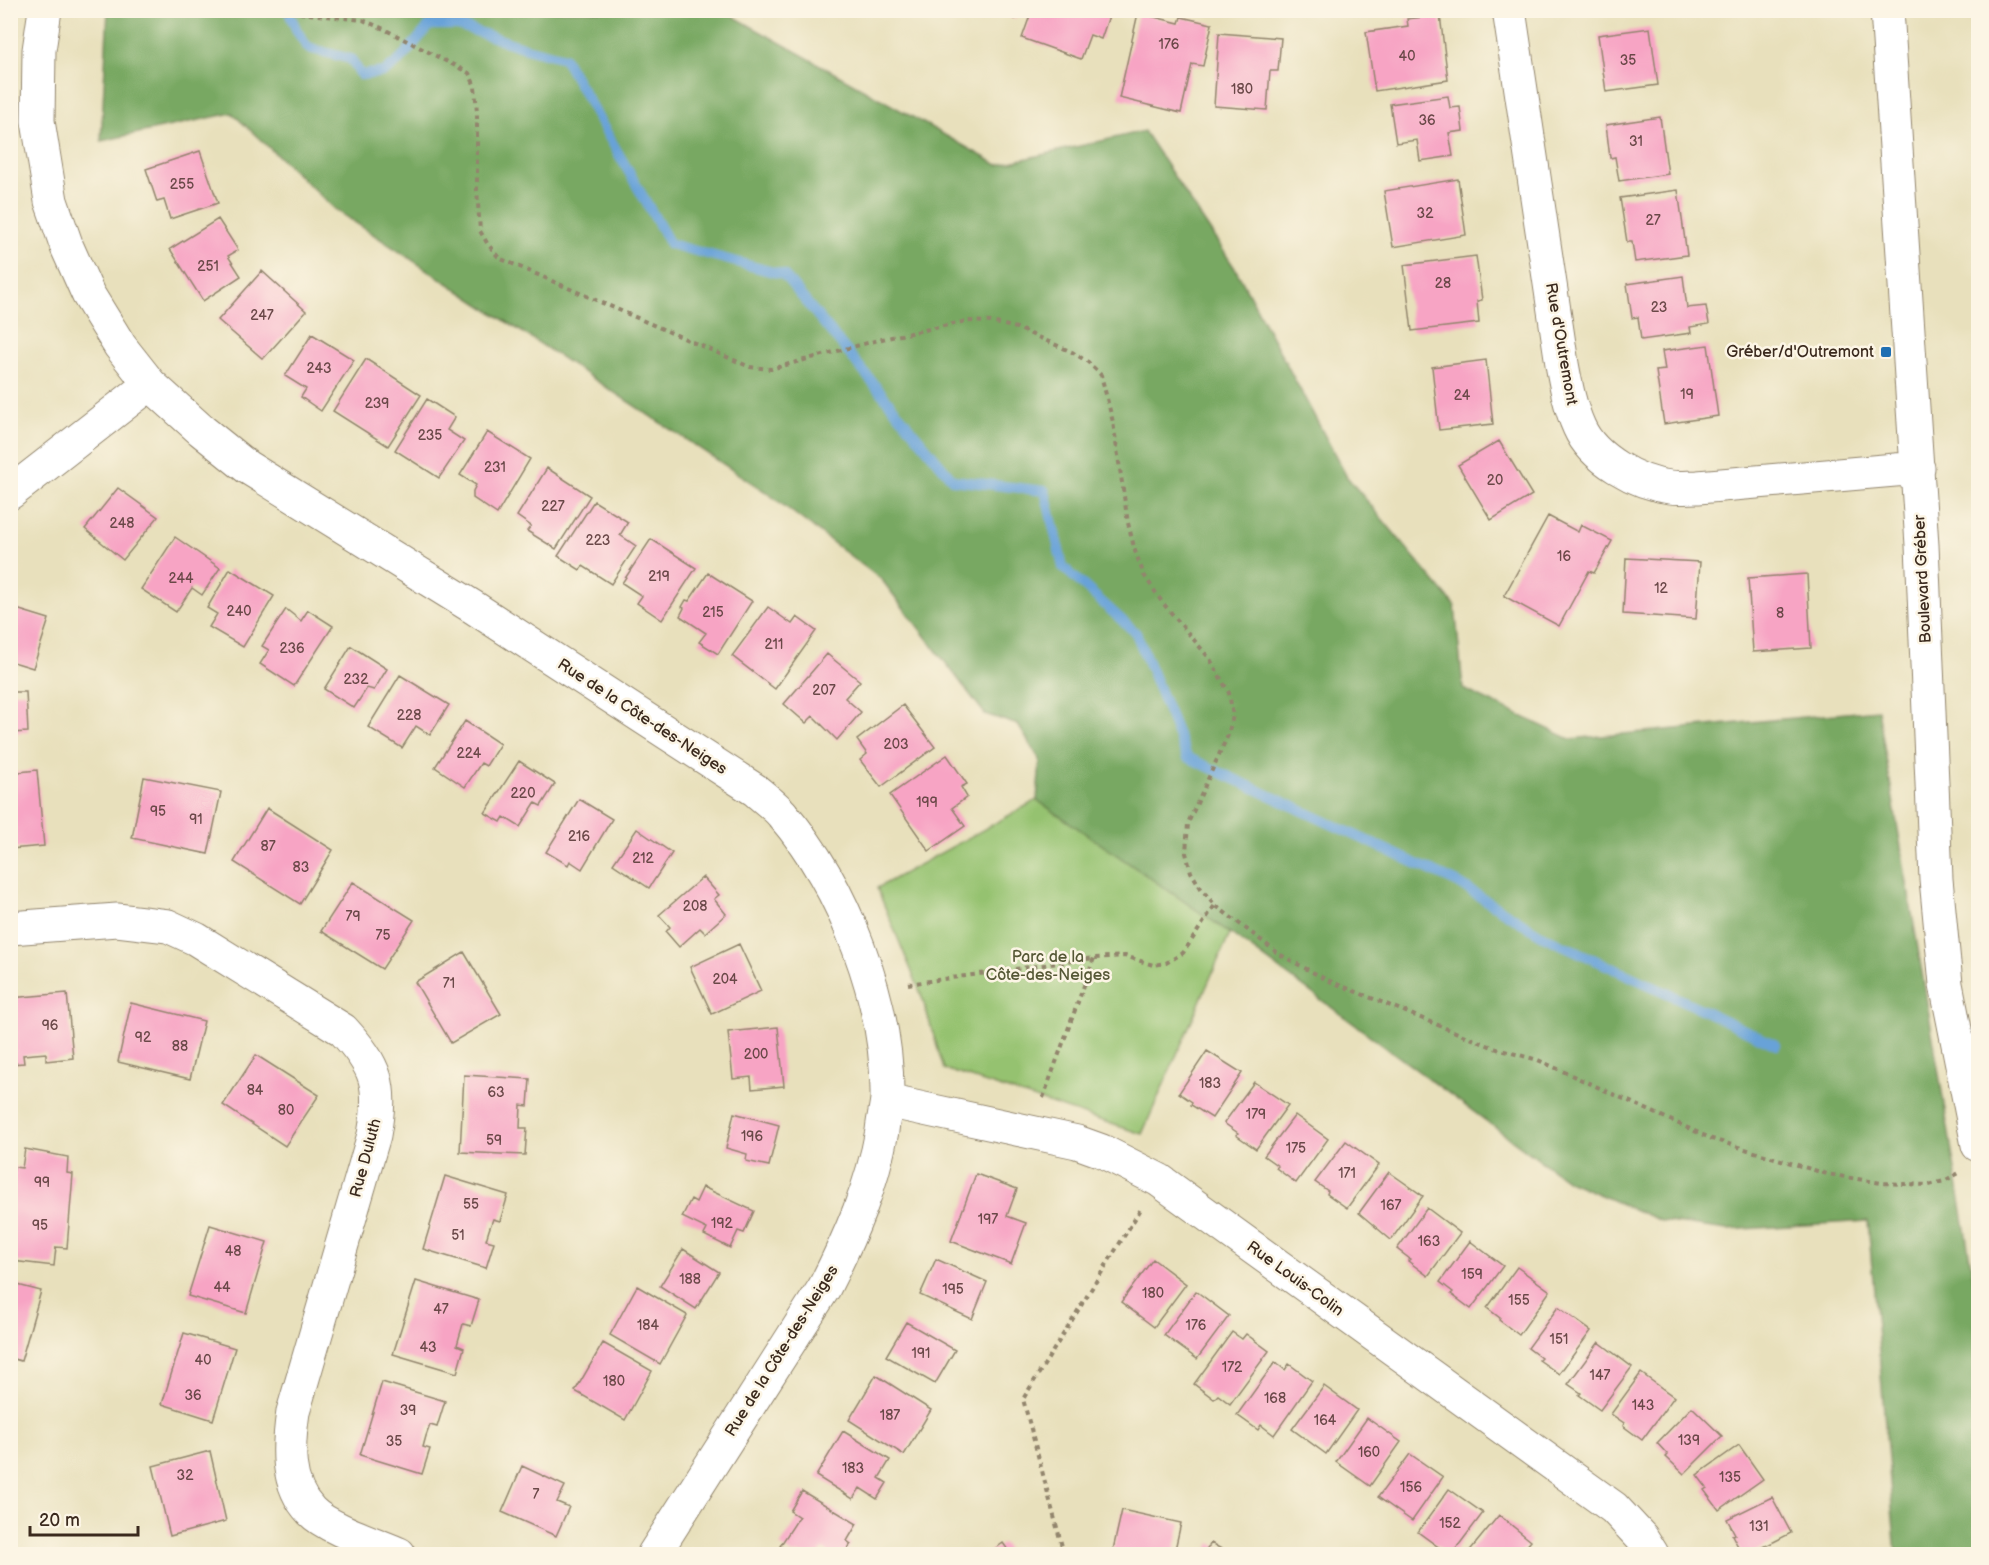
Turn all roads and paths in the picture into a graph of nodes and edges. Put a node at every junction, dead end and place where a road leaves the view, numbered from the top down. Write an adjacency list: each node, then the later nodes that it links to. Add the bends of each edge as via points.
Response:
1 (45, 10): 5 (street, Rue de la Côte-des-Neiges, via 39,50 38,121 51,201 88,294 120,346)
2 (273, 10): 8 (path, via 363,21 469,73 475,86 477,113 480,231 499,258 750,367 771,369 967,321 1017,328 1089,362 1101,375 1113,422 1128,523 1144,575 1162,603 1210,658 1230,693 1233,716 1228,735 1188,823 1186,853 1191,872)
3 (1509, 10): 6 (street, Rue d'Outremont, via 1569,401 1580,430 1595,450 1643,480 1670,487)
4 (1887, 10): 6 (street, Boulevard Gréber)
5 (150, 384): 7 (street); 12 (street, Rue de la Côte-des-Neiges, via 247,466 755,790 780,812 800,837 841,907 872,986 882,1032)
6 (1918, 468): 14 (street, Boulevard Gréber, via 1939,919 1946,984)
7 (10, 493)
8 (1215, 905): 10 (path, via 1183,952 1166,963 1153,964 1125,956); 15 (path, via 1279,954 1327,980 1497,1049 1538,1060 1712,1139 1827,1174 1881,1183 1929,1185)
9 (10, 928): 17 (street, Rue Duluth, via 117,920 168,926 196,939 343,1030 371,1065 378,1111 374,1135 293,1412 290,1466 297,1491 311,1511)
10 (1094, 958): 11 (path); 13 (path)
11 (909, 984)
12 (887, 1101): 13 (street, Rue Louis-Colin); 18 (street, Rue de la Côte-des-Neiges, via 867,1192 824,1288)
13 (1031, 1132): 16 (street, Rue Louis-Colin, via 1102,1151)
14 (1978, 1144)
15 (1959, 1173)
16 (1159, 1180): 19 (path, via 1023,1399); 20 (street, Rue Louis-Colin, via 1614,1508)
17 (399, 1554)
18 (654, 1554)
19 (1064, 1554)
20 (1652, 1554)

